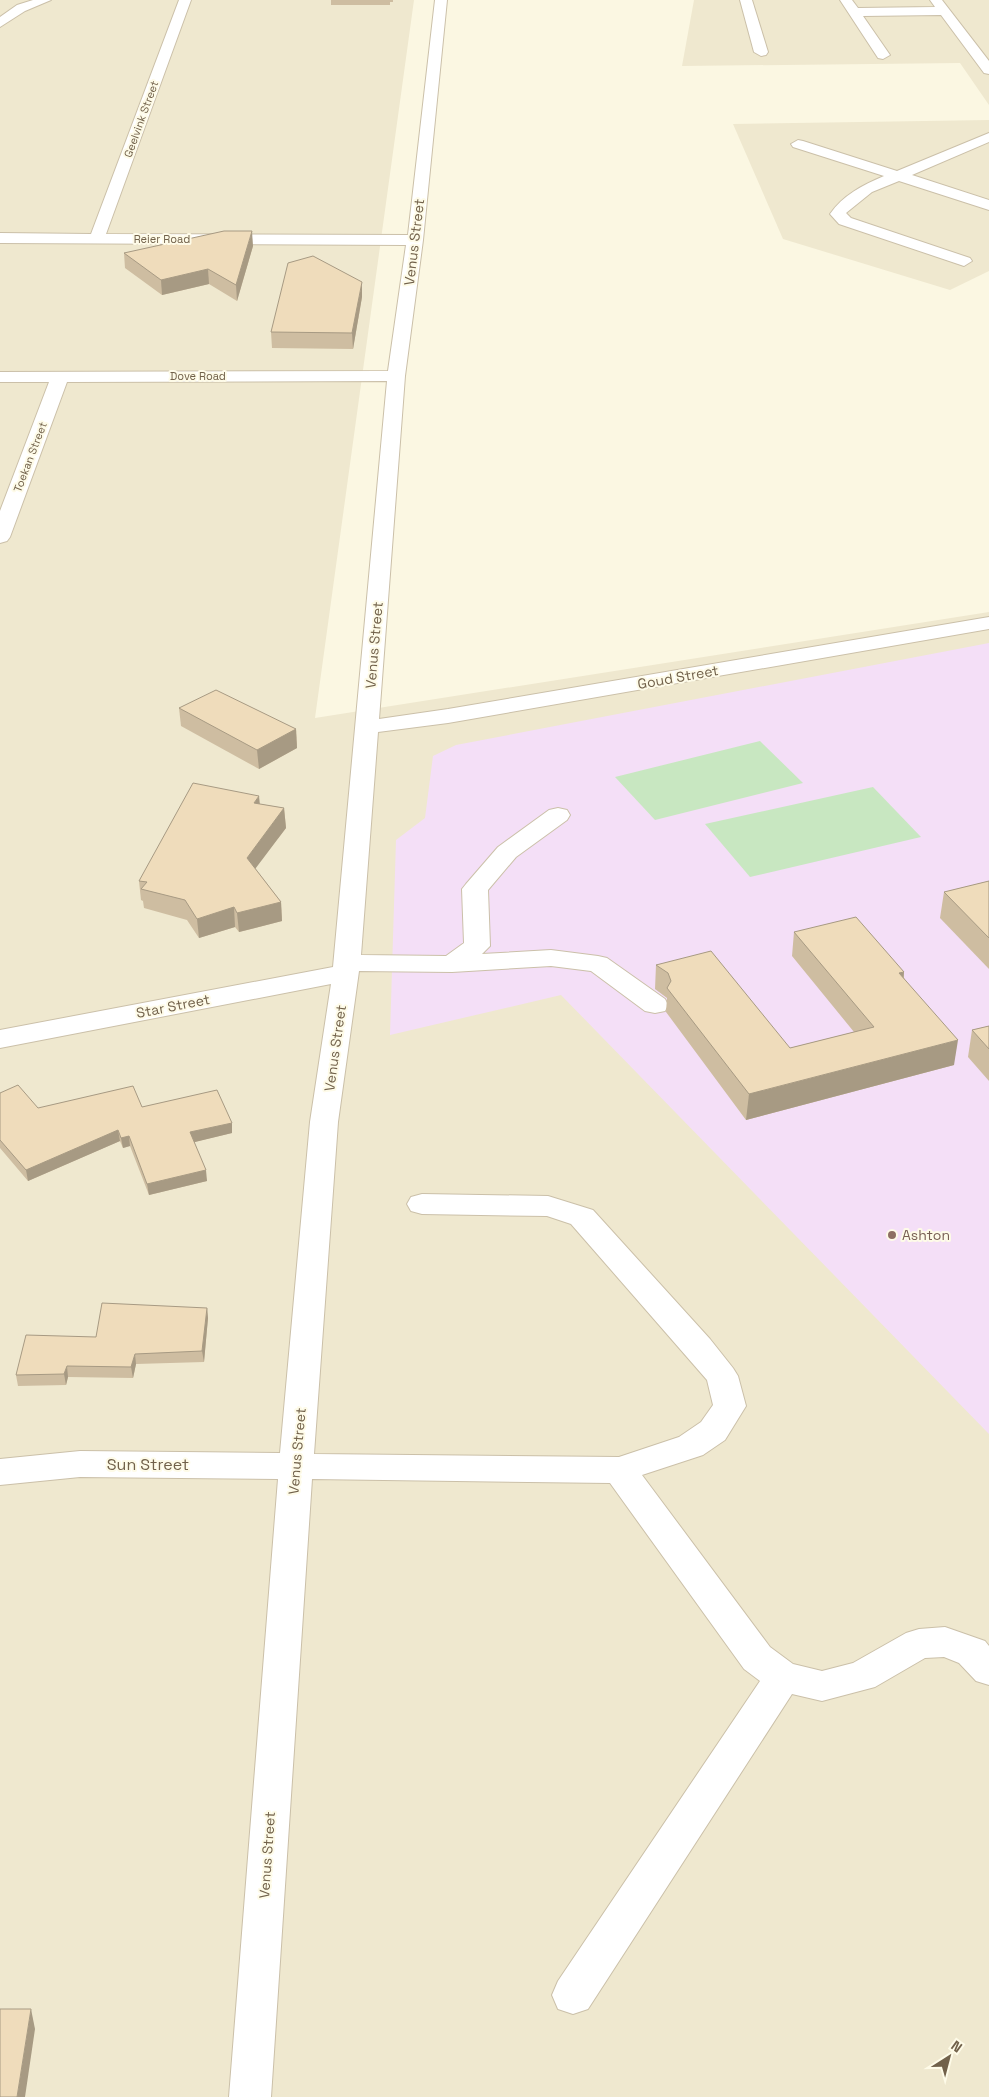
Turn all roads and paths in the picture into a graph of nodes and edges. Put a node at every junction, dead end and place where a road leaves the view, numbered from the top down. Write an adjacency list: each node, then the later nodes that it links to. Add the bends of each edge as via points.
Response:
1 (45, 0): 7 (street, via 21,8)
2 (185, 0): 18 (street, Geelvink Street)
3 (441, 0): 19 (street, Venus Street)
4 (746, 0): 8 (street)
5 (850, 5): 6 (street); 9 (street)
6 (940, 5): 10 (street)
7 (0, 23)
8 (761, 52)
9 (883, 55)
10 (987, 65)
11 (989, 137): 13 (street)
12 (798, 144): 15 (street)
13 (963, 150): 14 (street); 15 (street)
14 (980, 154)
15 (898, 177): 16 (street); 20 (street, via 867,190 838,214 845,221)
16 (989, 206)
17 (0, 238): 18 (street, Reier Road)
18 (97, 238): 19 (street, Reier Road)
19 (415, 240): 21 (street, Venus Street)
20 (964, 261)
21 (396, 376): 23 (street, Dove Road); 26 (street, Venus Street)
22 (0, 377): 23 (street, Dove Road)
23 (60, 377): 24 (street, Toekan Street)
24 (0, 536)
25 (989, 623): 26 (street, Goud Street, via 468,713)
26 (367, 727): 29 (street, Venus Street)
27 (558, 815): 28 (street, via 506,852 475,889 477,946)
28 (452, 964): 29 (street, Star Street); 30 (street, Star Street, via 551,958 598,964)
29 (346, 968): 31 (street, Star Street); 33 (street, Venus Street, via 324,1122)
30 (655, 1005)
31 (0, 1039)
32 (422, 1204): 34 (street, Sun Street, via 548,1206 582,1217 722,1376 730,1406 712,1430 691,1446)
33 (296, 1467): 34 (street, Sun Street); 35 (street, Sun Street, via 80,1464); 39 (street, Venus Street)
34 (619, 1470): 37 (street, via 757,1658)
35 (0, 1472)
36 (989, 1670): 37 (street, via 972,1652 945,1642 919,1644 862,1676 822,1686)
37 (783, 1676): 38 (street)
38 (573, 1995)
39 (250, 2097)

